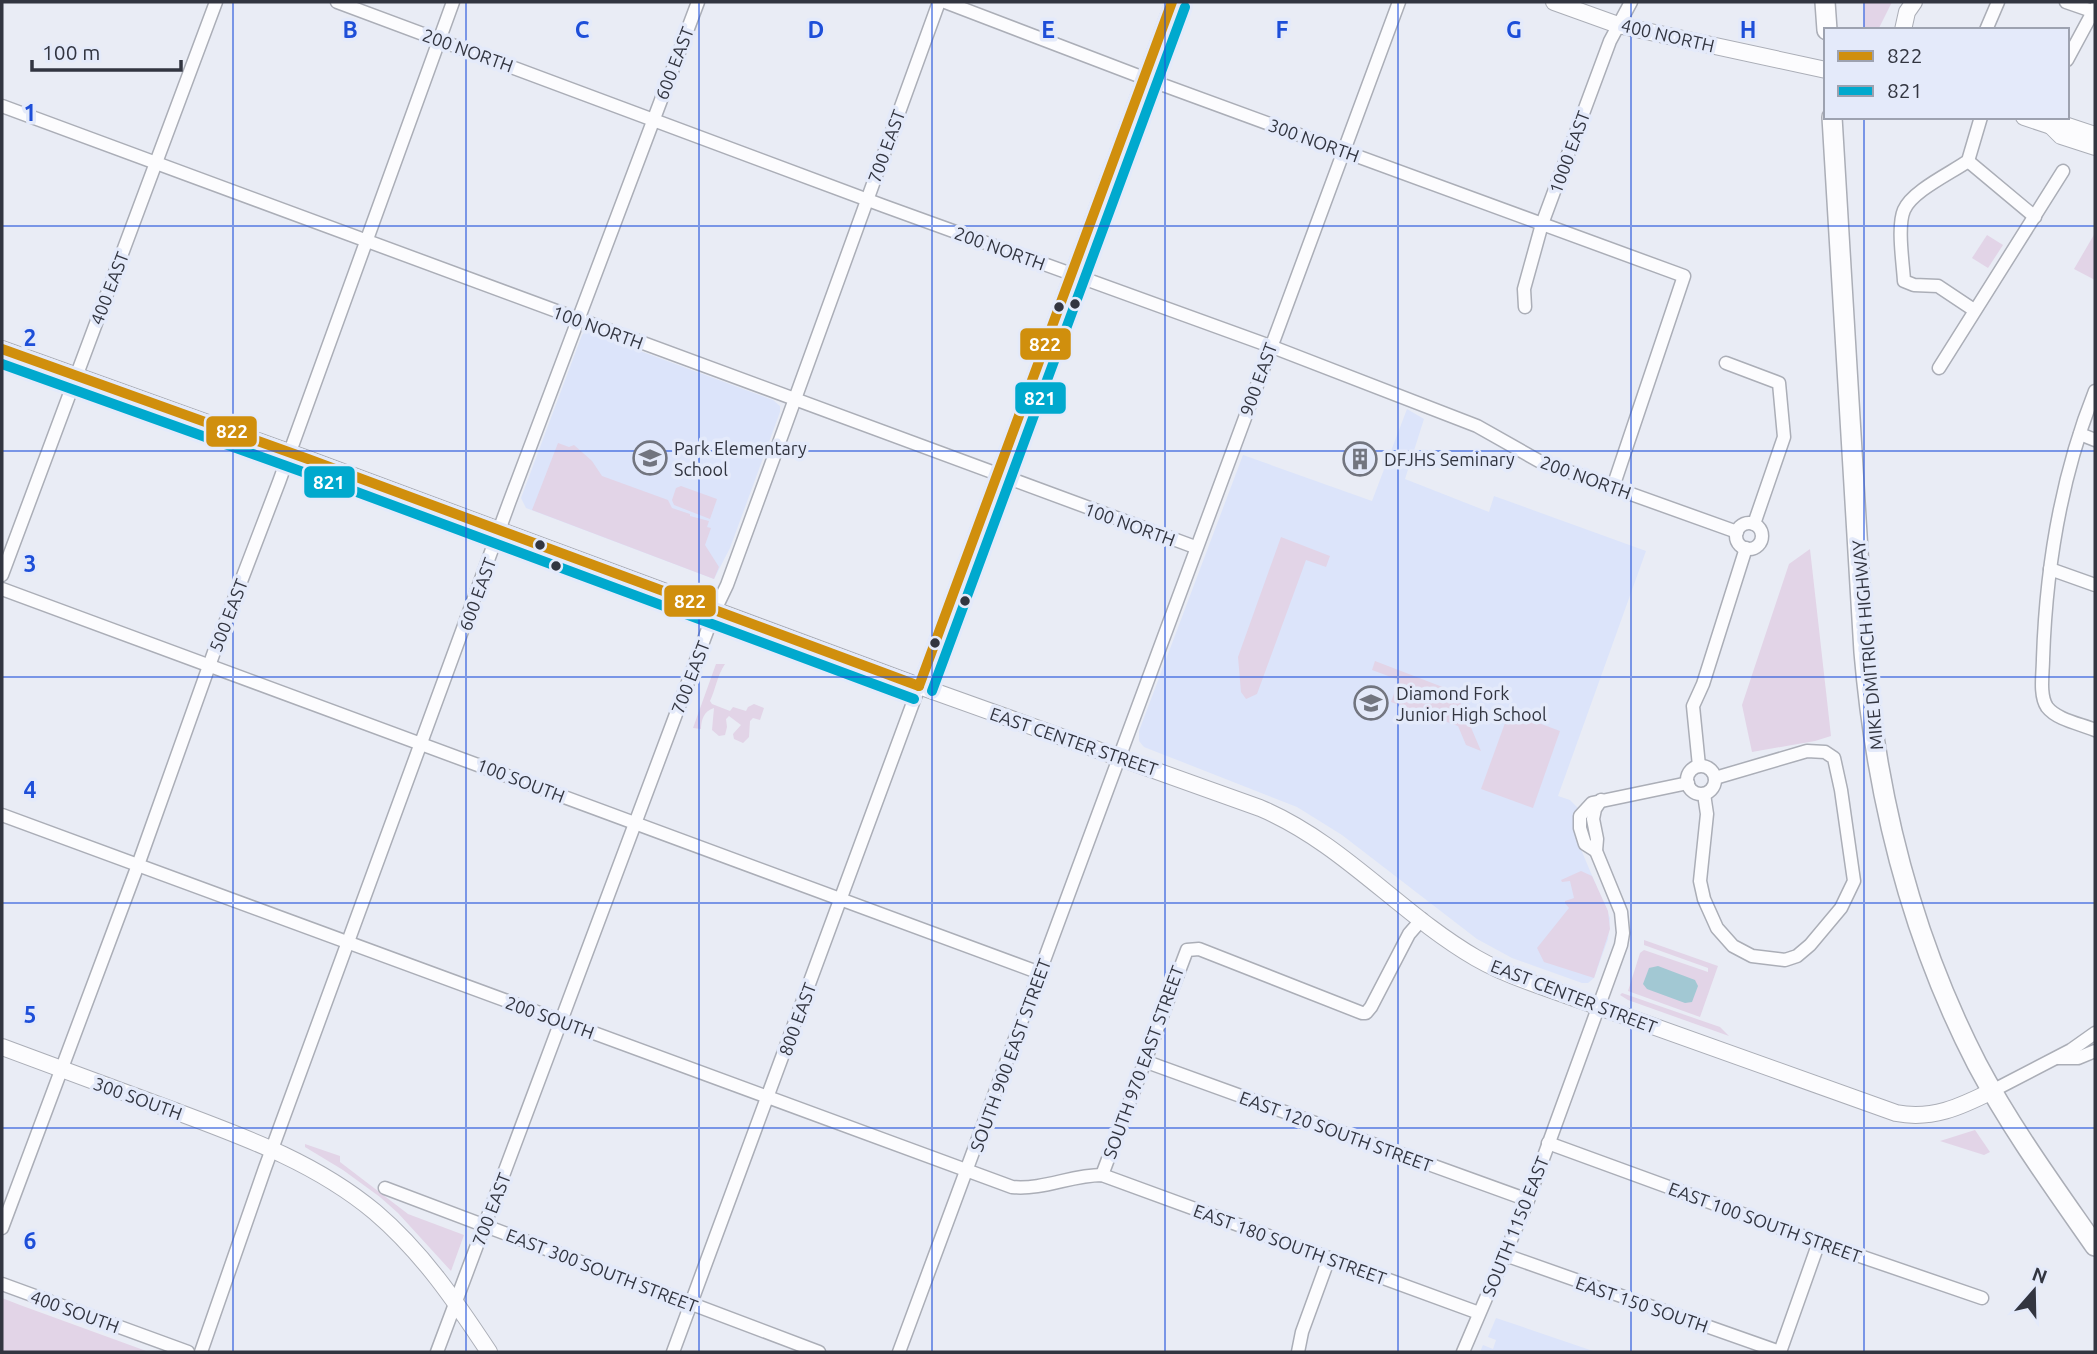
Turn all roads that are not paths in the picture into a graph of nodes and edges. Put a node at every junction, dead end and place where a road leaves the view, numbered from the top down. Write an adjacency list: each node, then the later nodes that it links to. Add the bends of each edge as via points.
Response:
1 (216, 2): 35 (street, 400 EAST)
2 (337, 2): 21 (street, 200 NORTH)
3 (453, 2): 21 (street, 500 EAST)
4 (698, 2): 26 (street, 600 EAST)
5 (939, 2): 37 (street, 700 EAST)
6 (945, 2): 24 (street, 300 NORTH)
7 (1172, 2): 24 (street, 800 EAST)
8 (1399, 2): 33 (street, 900 EAST)
9 (1554, 2): 16 (main road, 400 NORTH)
10 (1631, 2): 16 (street, 1000 EAST)
11 (1825, 2): 17 (highway)
12 (1916, 2): 18 (main road, via 1907,12); 19 (main road, via 1919,10)
13 (1997, 2): 20 (street)
14 (2066, 2): 15 (street)
15 (2094, 10): 22 (street)
16 (1618, 25): 23 (main road, 400 NORTH); 39 (street, 1000 EAST)
17 (1827, 28)
18 (1903, 28)
19 (1914, 28)
20 (1987, 28)
21 (439, 39): 26 (street, 200 NORTH); 40 (street, 500 EAST)
22 (2069, 56)
23 (1824, 70)
24 (1144, 78): 33 (street, 300 NORTH); 41 (street, 800 EAST)
25 (2, 106): 35 (street, 100 NORTH)
26 (653, 119): 37 (street, 200 NORTH); 44 (street, 600 EAST)
27 (1832, 119): 91 (highway, MIKE DMITRICH HIGHWAY, via 1862,634 1877,760 1917,921)
28 (1980, 119): 34 (street)
29 (2030, 119): 30 (main road)
30 (2052, 126): 31 (main road, via 2066,125); 32 (main road, via 2061,136)
31 (2095, 135)
32 (2095, 147)
33 (1344, 151): 39 (street, 300 NORTH); 45 (street, 900 EAST)
34 (1968, 161): 38 (street); 43 (street, via 1913,197 1903,211 1901,244 1904,281 1938,286)
35 (156, 163): 40 (street, 100 NORTH); 49 (street, 400 EAST)
36 (2063, 171): 38 (street)
37 (866, 199): 41 (street, 200 NORTH); 51 (street, 700 EAST)
38 (2035, 217): 43 (street)
39 (1542, 224): 42 (street, 1000 EAST, via 1524,289); 56 (street, 300 NORTH, via 1684,276)
40 (366, 241): 44 (street, 100 NORTH); 54 (street, 500 EAST)
41 (1071, 274): 45 (street, 200 NORTH); 55 (street, 800 EAST)
42 (1525, 307)
43 (1974, 310): 48 (street)
44 (578, 319): 51 (street, 100 NORTH); 58 (street, 600 EAST)
45 (1270, 346): 56 (street, 200 NORTH, via 1477,426 1539,461); 60 (street, 900 EAST)
46 (2, 349): 49 (main road, EAST CENTER STREET)
47 (1726, 363): 57 (street, via 1779,383 1784,437)
48 (1939, 368)
49 (75, 376): 54 (main road, EAST CENTER STREET); 63 (street, 400 EAST)
50 (2095, 391): 52 (street)
51 (796, 400): 55 (street, 100 NORTH); 66 (street, 700 EAST)
52 (2080, 434): 53 (street); 62 (street, via 2068,470)
53 (2095, 440)
54 (289, 452): 58 (main road, EAST CENTER STREET); 67 (street, 500 EAST)
55 (997, 474): 60 (street, 100 NORTH); 68 (street, 800 EAST)
56 (1613, 488): 59 (street, 200 NORTH)
57 (1754, 524): 59 (street, via 1746,523); 61 (street, via 1762,538 1755,547)
58 (501, 530): 66 (main road, EAST CENTER STREET); 70 (street, 600 EAST)
59 (1737, 532): 61 (street, via 1739,543)
60 (1195, 547): 71 (street, 900 EAST)
61 (1746, 548): 72 (street, via 1693,706)
62 (2050, 569): 64 (street); 69 (street, via 2042,689 2046,706 2061,718)
63 (2, 575)
64 (2095, 585)
65 (2, 589): 67 (street, 100 SOUTH)
66 (715, 610): 68 (main road, EAST CENTER STREET); 77 (street, 700 EAST)
67 (209, 665): 70 (street, 100 SOUTH); 78 (street, 500 EAST)
68 (919, 686): 71 (main road, EAST CENTER STREET); 79 (street, 800 EAST)
69 (2095, 730)
70 (422, 743): 77 (street, 100 SOUTH); 81 (street, 600 EAST)
71 (1119, 756): 80 (main road, EAST CENTER STREET, via 1296,825); 82 (street, SOUTH 900 EAST STREET)
72 (1699, 766): 73 (street, via 1712,770); 74 (street, via 1691,770)
73 (1715, 778): 75 (street, via 1713,788); 75 (street, via 1807,751 1825,752 1834,758 1854,881 1841,908 1797,956 1785,960 1752,956 1733,946 1717,928 1700,881 1707,814)
74 (1688, 783): 75 (street, via 1692,791); 83 (street, SOUTH 1150 EAST, via 1601,800 1595,809 1596,851 1623,921 1621,945)
75 (1704, 794)
76 (2, 815): 78 (street, 200 SOUTH)
77 (635, 823): 79 (street, 100 SOUTH); 84 (street, 700 EAST)
78 (138, 865): 81 (street, 200 SOUTH); 90 (street, 500 EAST)
79 (841, 899): 82 (street, 100 SOUTH); 92 (street, 800 EAST)
80 (1422, 919): 83 (main road, EAST CENTER STREET, via 1464,951 1504,972); 89 (street, SOUTH 970 EAST STREET, via 1366,1013 1199,949 1187,950)
81 (348, 942): 84 (street, 200 SOUTH); 94 (street, 600 EAST)
82 (1040, 973): 95 (street, SOUTH 900 EAST STREET)
83 (1598, 1006): 91 (main road, EAST CENTER STREET, via 1896,1113 1937,1115); 93 (street, SOUTH 1150 EAST)
84 (561, 1021): 92 (street, 200 SOUTH); 99 (street, 700 EAST)
85 (2095, 1033): 88 (street, EAST CENTER STREET)
86 (2, 1047): 90 (main road, 300 SOUTH)
87 (2095, 1051): 88 (street)
88 (2075, 1054): 91 (street, EAST CENTER STREET)
89 (1144, 1061): 96 (street, SOUTH 970 EAST STREET); 98 (street, EAST 120 SOUTH STREET)
90 (62, 1070): 94 (main road, 300 SOUTH); 100 (street, 500 EAST)
91 (1992, 1091): 102 (highway, MIKE DMITRICH HIGHWAY)
92 (768, 1097): 95 (street, 200 SOUTH); 108 (street, 800 EAST)
93 (1548, 1143): 98 (street, SOUTH 1150 EAST); 101 (street, EAST 100 SOUTH STREET)
94 (274, 1149): 107 (main road, 300 SOUTH, via 330,1180 376,1213); 111 (street, 600 EAST)
95 (967, 1170): 96 (street, 200 SOUTH, via 1021,1188); 116 (street, SOUTH 900 EAST STREET)
96 (1102, 1175): 104 (street, EAST 180 SOUTH STREET)
97 (385, 1188): 99 (street, EAST 300 SOUTH STREET)
98 (1528, 1200): 103 (street, SOUTH 1150 EAST)
99 (486, 1225): 107 (street, 700 EAST); 108 (street, EAST 300 SOUTH STREET)
100 (2, 1228)
101 (1819, 1242): 106 (street, EAST 100 SOUTH STREET); 119 (street)
102 (2095, 1246)
103 (1505, 1255): 109 (street, SOUTH 1150 EAST); 119 (street, EAST 150 SOUTH)
104 (1329, 1258): 109 (street, EAST 180 SOUTH STREET); 117 (street)
105 (2, 1284): 110 (street, 400 SOUTH)
106 (1982, 1298)
107 (455, 1301): 112 (street, 700 EAST); 113 (main road, 300 SOUTH)
108 (691, 1304): 114 (street, 800 EAST); 115 (street, EAST 300 SOUTH STREET)
109 (1479, 1313): 118 (street, SOUTH 1150 EAST)
110 (188, 1352)
111 (201, 1352)
112 (437, 1352)
113 (489, 1352)
114 (673, 1352)
115 (819, 1352)
116 (899, 1352)
117 (1298, 1352)
118 (1463, 1352)
119 (1780, 1352)

